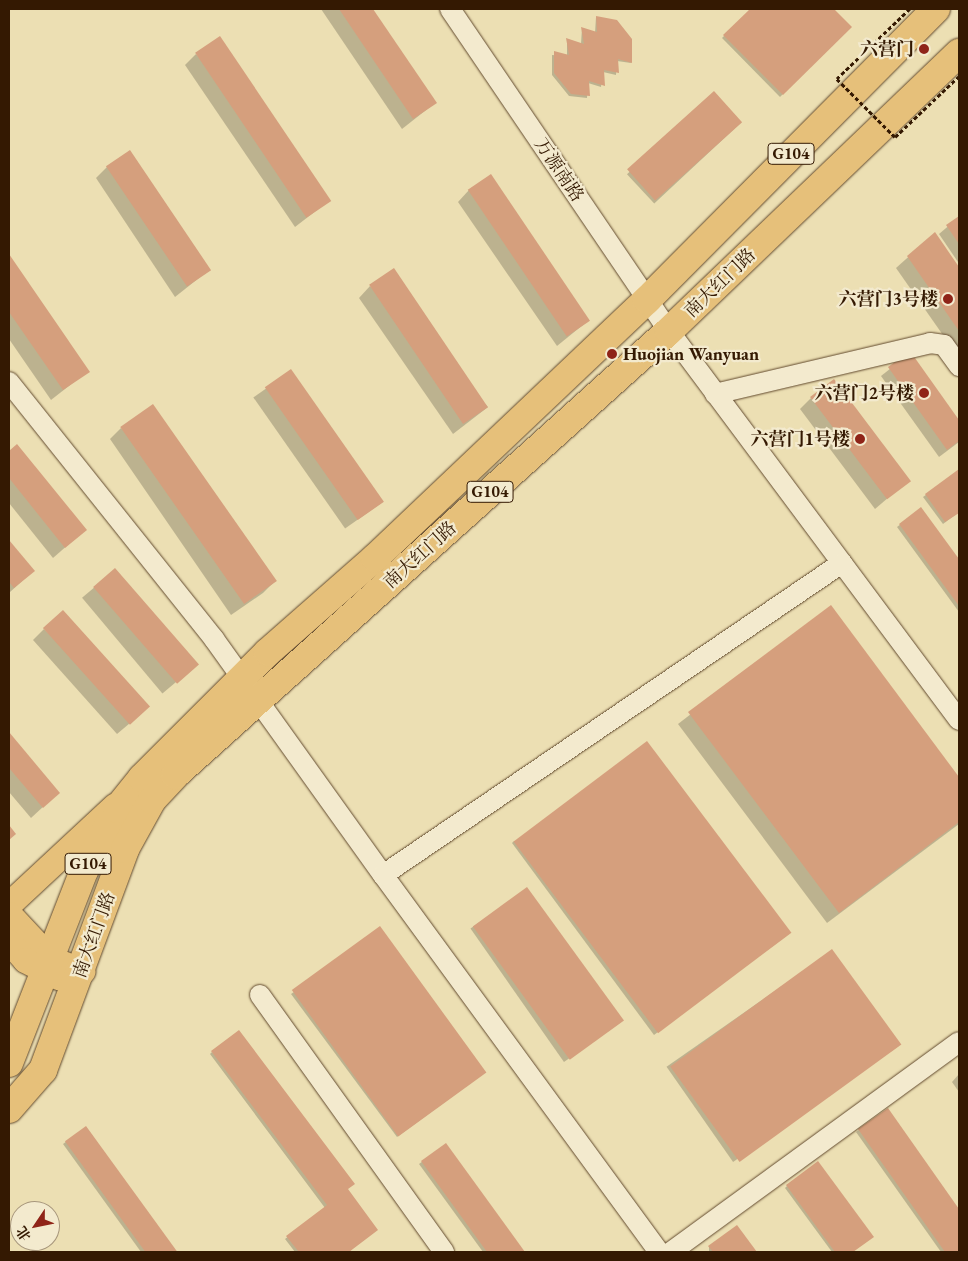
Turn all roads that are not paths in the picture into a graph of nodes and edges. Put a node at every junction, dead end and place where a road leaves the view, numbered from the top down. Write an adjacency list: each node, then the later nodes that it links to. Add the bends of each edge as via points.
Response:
1 (450, 9): 4 (street, 万源南路)
2 (936, 9): 4 (highway, G104)
3 (959, 53): 5 (highway, 南大红门路 / G104)
4 (647, 300): 5 (street, 万源南路); 10 (highway, 南大红门路 / G104, via 375,558 268,652)
5 (669, 331): 8 (street, 万源南路); 10 (highway, 南大红门路 / G104)
6 (959, 366): 8 (street, via 944,345 930,343)
7 (9, 382): 10 (street)
8 (715, 394): 9 (street, 万源南路)
9 (842, 563): 11 (street, 万源南路); 13 (street)
10 (251, 690): 12 (highway, 南大红门路 / G104); 13 (street); 18 (highway, 南大红门路 / G104, via 152,800 125,849)
11 (959, 720)
12 (142, 778): 14 (main road, via 74,846); 17 (highway, 南大红门路 / G104, via 106,827 84,871)
13 (383, 875): 24 (street)
14 (9, 904)
15 (9, 914): 17 (main road)
16 (9, 942): 17 (main road, via 25,960)
17 (47, 965): 18 (main road); 21 (highway, 南大红门路 / G104)
18 (80, 977): 22 (highway, 南大红门路 / G104, via 44,1070)
19 (260, 995): 23 (street)
20 (959, 1042): 25 (street)
21 (9, 1063)
22 (9, 1109)
23 (444, 1252)
24 (659, 1252)
25 (671, 1252)

